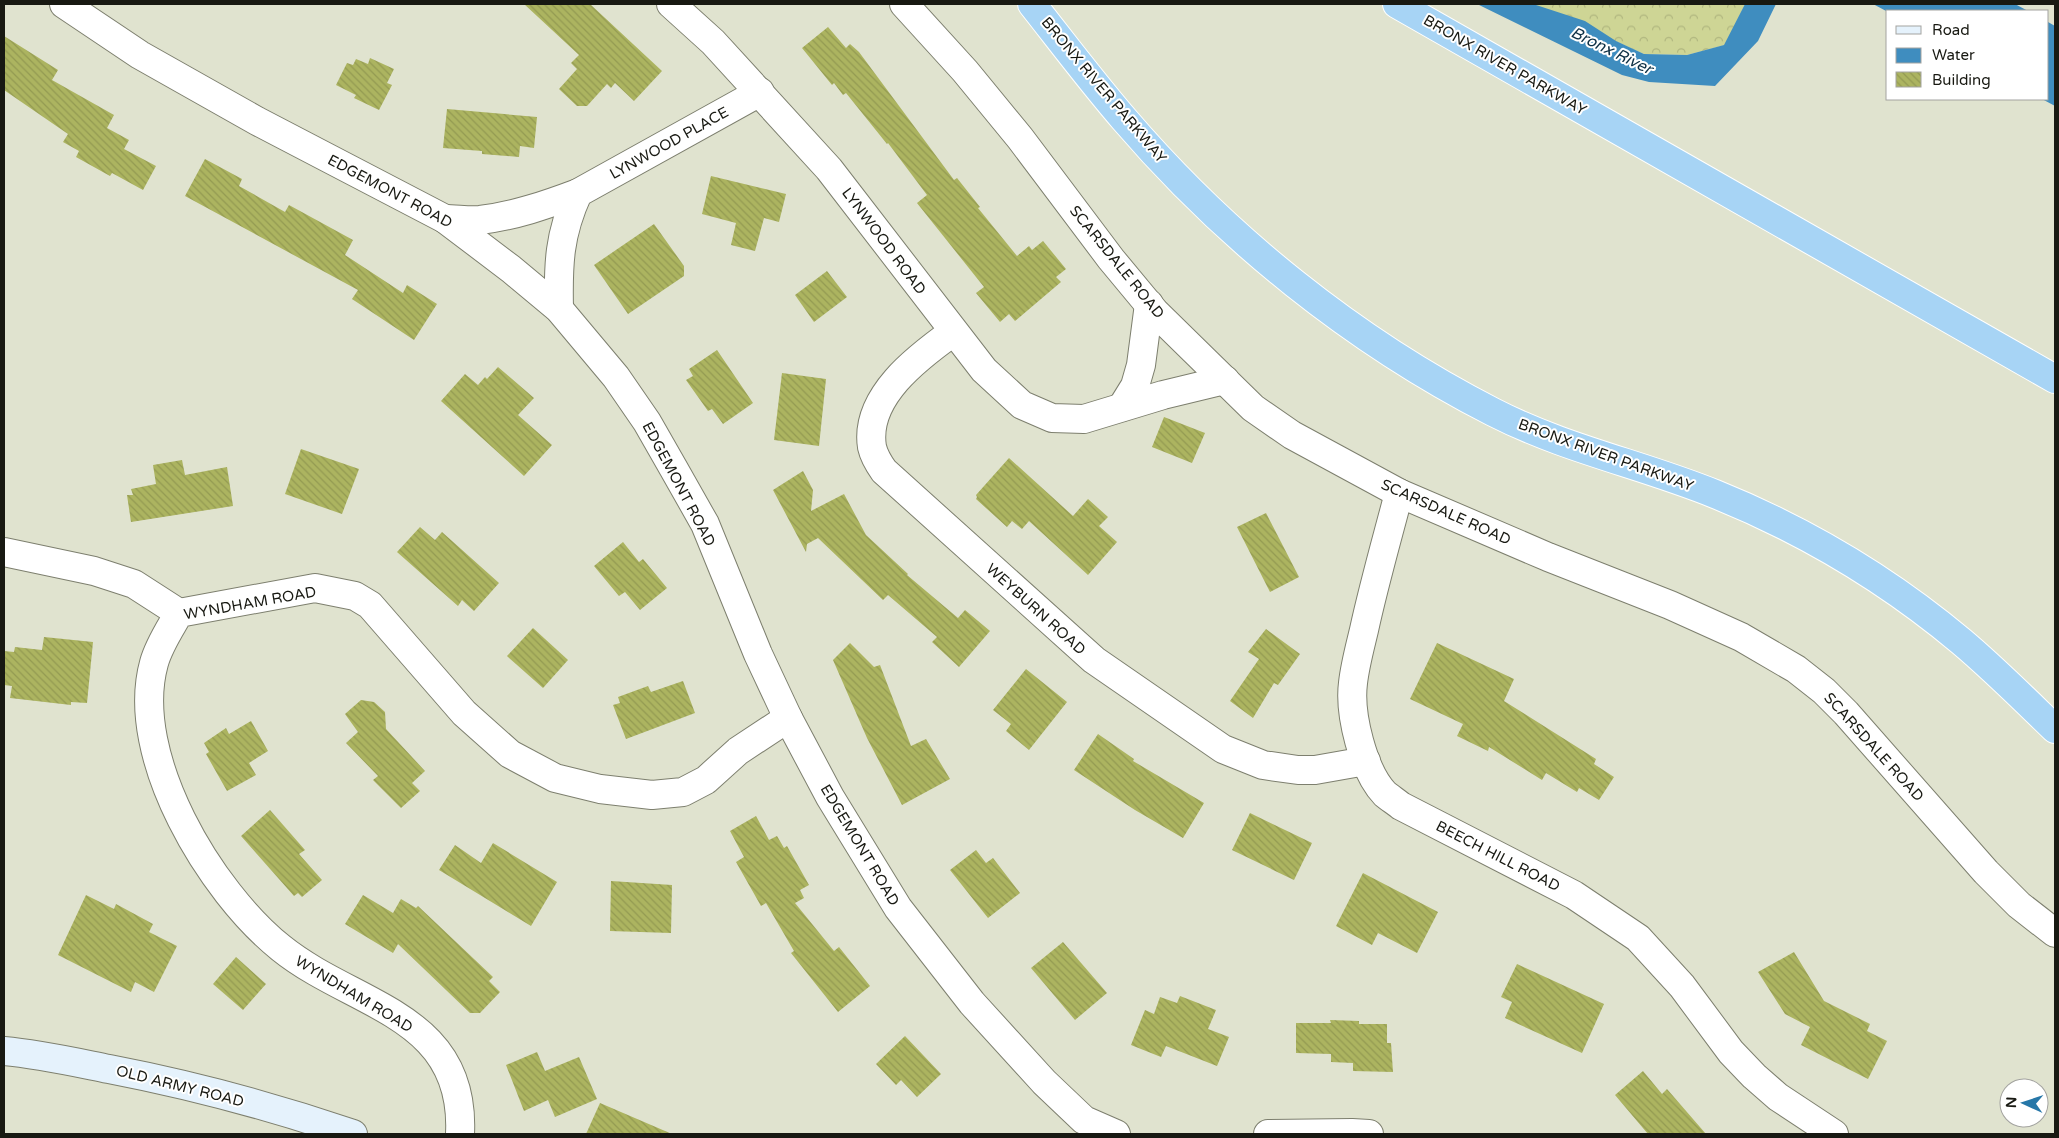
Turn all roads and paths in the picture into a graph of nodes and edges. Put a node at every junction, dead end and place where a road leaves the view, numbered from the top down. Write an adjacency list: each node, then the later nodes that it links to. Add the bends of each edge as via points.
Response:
1 (64, 4): 8 (street, EDGEMONT ROAD, via 140,55)
2 (671, 4): 6 (street, LYNWOOD ROAD, via 713,42)
3 (904, 4): 9 (street, SCARSDALE ROAD, via 1020,138)
4 (1032, 4): 19 (highway, BRONX RIVER PARKWAY, via 1126,121 1178,177 1251,247 1340,317 1439,383 1495,413 1600,456 1713,493 1816,542 1872,575 1924,612 1962,642)
5 (1397, 4): 12 (highway, BRONX RIVER PARKWAY)
6 (760, 92): 7 (street, LYNWOOD PLACE); 11 (street, LYNWOOD ROAD, via 829,169)
7 (578, 193): 8 (street, LYNWOOD PLACE, via 508,215 479,220); 10 (street, via 569,212 558,266)
8 (445, 218): 10 (street, EDGEMONT ROAD)
9 (1149, 304): 13 (street, SCARSDALE ROAD); 14 (street, via 1141,365 1135,386)
10 (559, 309): 18 (street, EDGEMONT ROAD, via 616,377 647,422 705,524)
11 (953, 332): 14 (street, LYNWOOD ROAD, via 997,383 1022,405 1038,413 1052,418 1076,419); 20 (street, WEYBURN ROAD, via 913,362 878,408 873,422 873,448 884,471 1094,660 1224,749 1263,765 1298,770)
12 (2055, 379)
13 (1225, 380): 14 (street, LYNWOOD ROAD); 15 (street, SCARSDALE ROAD, via 1252,408 1292,435)
14 (1122, 407)
15 (1399, 493): 20 (street, BEECH HILL ROAD, via 1367,615 1353,684 1354,715); 21 (street, SCARSDALE ROAD, via 1670,605 1741,637 1796,670 1846,713 1986,872 2019,905)
16 (4, 552): 17 (street, via 94,570 134,584)
17 (180, 613): 18 (street, WYNDHAM ROAD, via 315,588 355,596 370,605 464,713 510,754 555,778 600,789 652,795 682,792 706,780 738,751); 24 (street, WYNDHAM ROAD, via 154,662 150,681 151,730 157,758 191,838 226,890 279,947 297,961 409,1024 437,1050 453,1080 460,1111)
18 (788, 718): 25 (street, EDGEMONT ROAD, via 867,858 898,908 935,957 1008,1044 1067,1105 1084,1120)
19 (2055, 730)
20 (1366, 762): 28 (street, BEECH HILL ROAD, via 1374,780 1400,806 1574,895 1638,938 1682,986 1731,1052 1754,1076 1778,1097)
21 (2055, 933)
22 (4, 1051): 23 (street, OLD ARMY ROAD, via 58,1058 185,1086)
23 (353, 1134)
24 (460, 1134)
25 (1116, 1134)
26 (1268, 1134): 27 (street)
27 (1369, 1134)
28 (1834, 1134)

